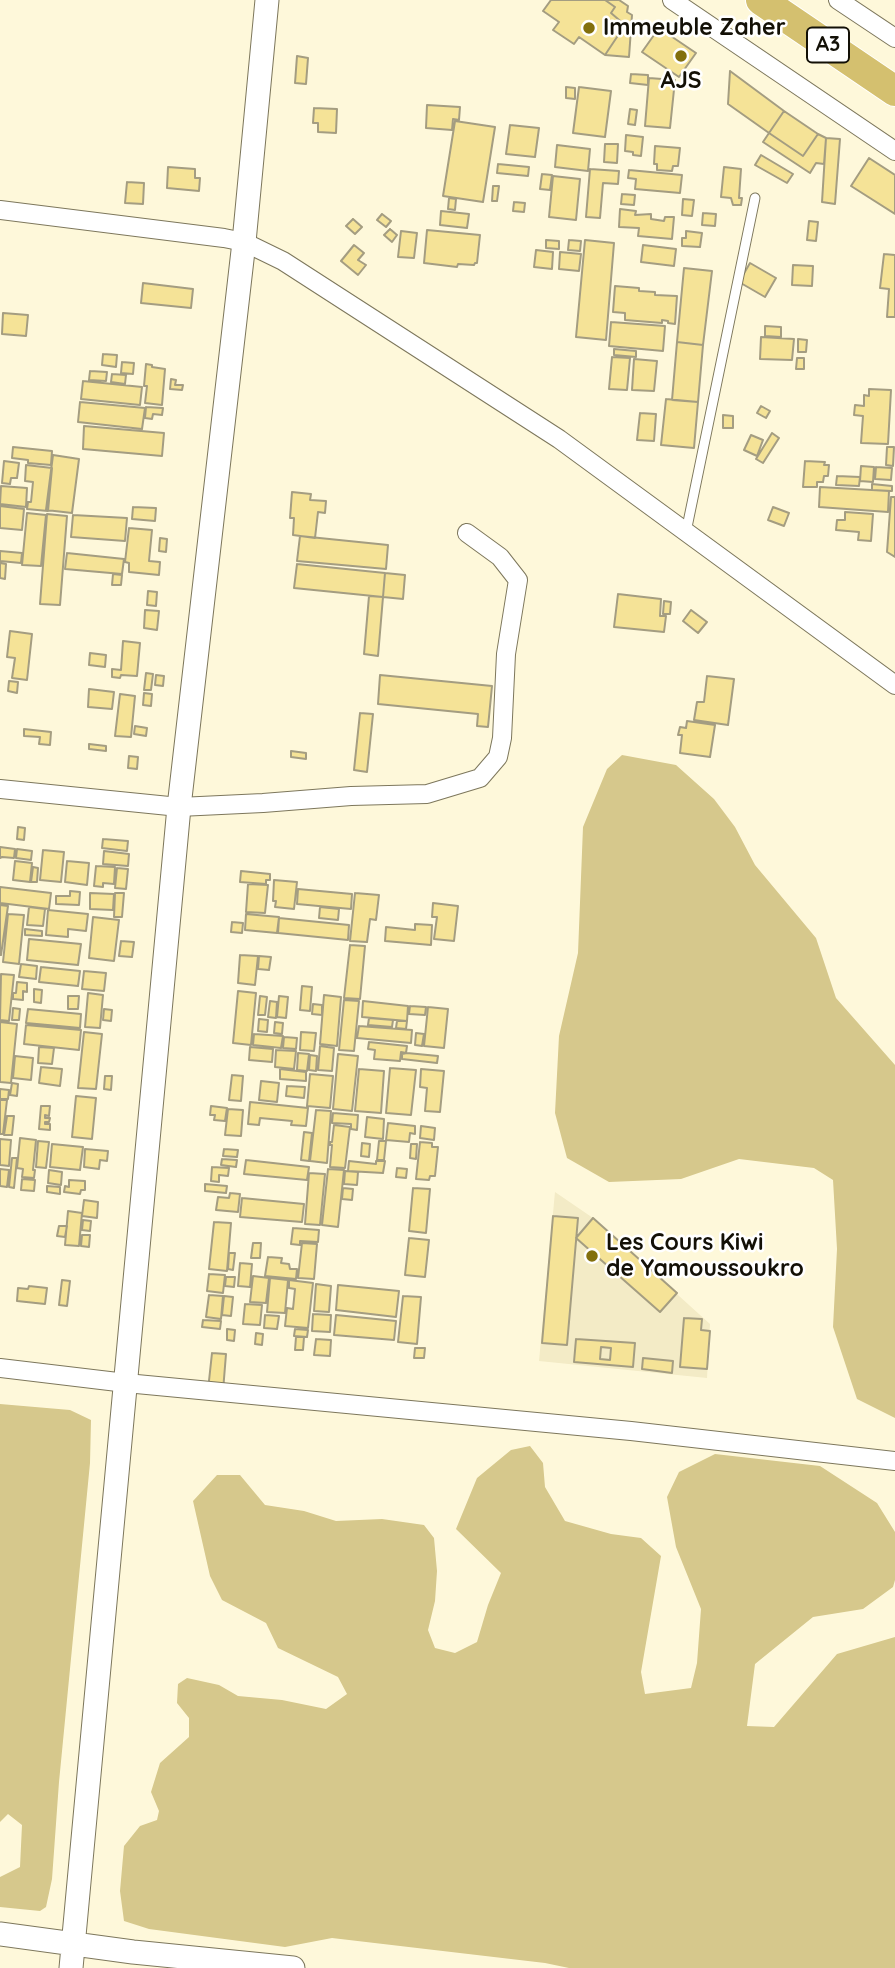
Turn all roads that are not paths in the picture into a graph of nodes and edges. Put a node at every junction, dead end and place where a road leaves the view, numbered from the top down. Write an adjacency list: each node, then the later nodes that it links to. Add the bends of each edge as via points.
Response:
1 (267, 0): 10 (street)
2 (671, 0): 7 (street)
3 (761, 0): 6 (highway, A3)
4 (838, 0): 5 (street)
5 (895, 38)
6 (895, 90)
7 (895, 151)
8 (755, 198): 11 (lane)
9 (0, 210): 10 (street)
10 (244, 242): 11 (street, via 283,261 559,439); 15 (street)
11 (686, 532): 13 (street)
12 (467, 533): 15 (street, via 500,557 518,580 506,654 502,738 498,757 480,778 427,794)
13 (895, 685)
14 (0, 789): 15 (street)
15 (179, 807): 17 (street)
16 (0, 1368): 17 (street)
17 (126, 1384): 18 (street, via 618,1429); 20 (street)
18 (895, 1461)
19 (0, 1934): 20 (street)
20 (73, 1944): 21 (street); 22 (street)
21 (71, 1968)
22 (293, 1968)

